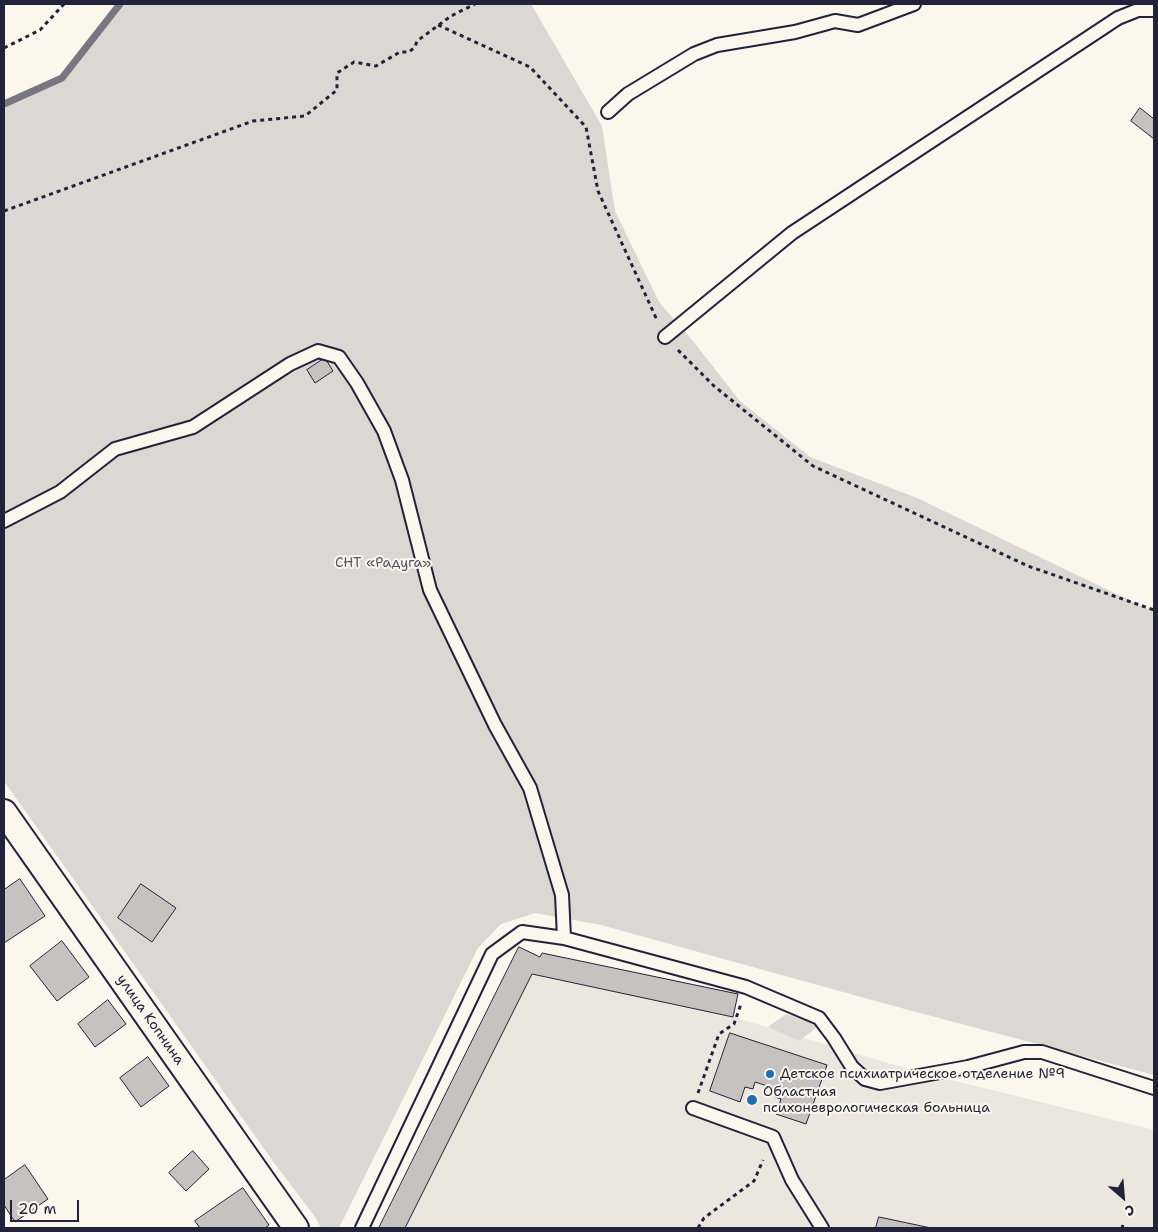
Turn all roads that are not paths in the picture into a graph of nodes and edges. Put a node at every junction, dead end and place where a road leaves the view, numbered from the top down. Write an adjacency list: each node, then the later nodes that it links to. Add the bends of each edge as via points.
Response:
1 (914, 4): 3 (lane, via 858,25 835,21 796,32 717,44 694,54 628,94)
2 (1153, 8): 4 (lane, via 1118,18 792,233)
3 (608, 112)
4 (665, 337)
5 (4, 521): 7 (lane, via 60,492 115,449 193,427 290,364 318,351 339,357 384,431 402,480 430,590 495,725 530,788 562,895)
6 (4, 812): 10 (street, улица Копнина)
7 (564, 938): 8 (lane, via 746,987 819,1018 852,1068 866,1079 880,1083 968,1067 1024,1052 1042,1052); 11 (lane, via 522,932 492,954)
8 (1154, 1088)
9 (692, 1108): 12 (lane, via 773,1136 792,1180)
10 (296, 1228)
11 (362, 1228)
12 (822, 1228)

